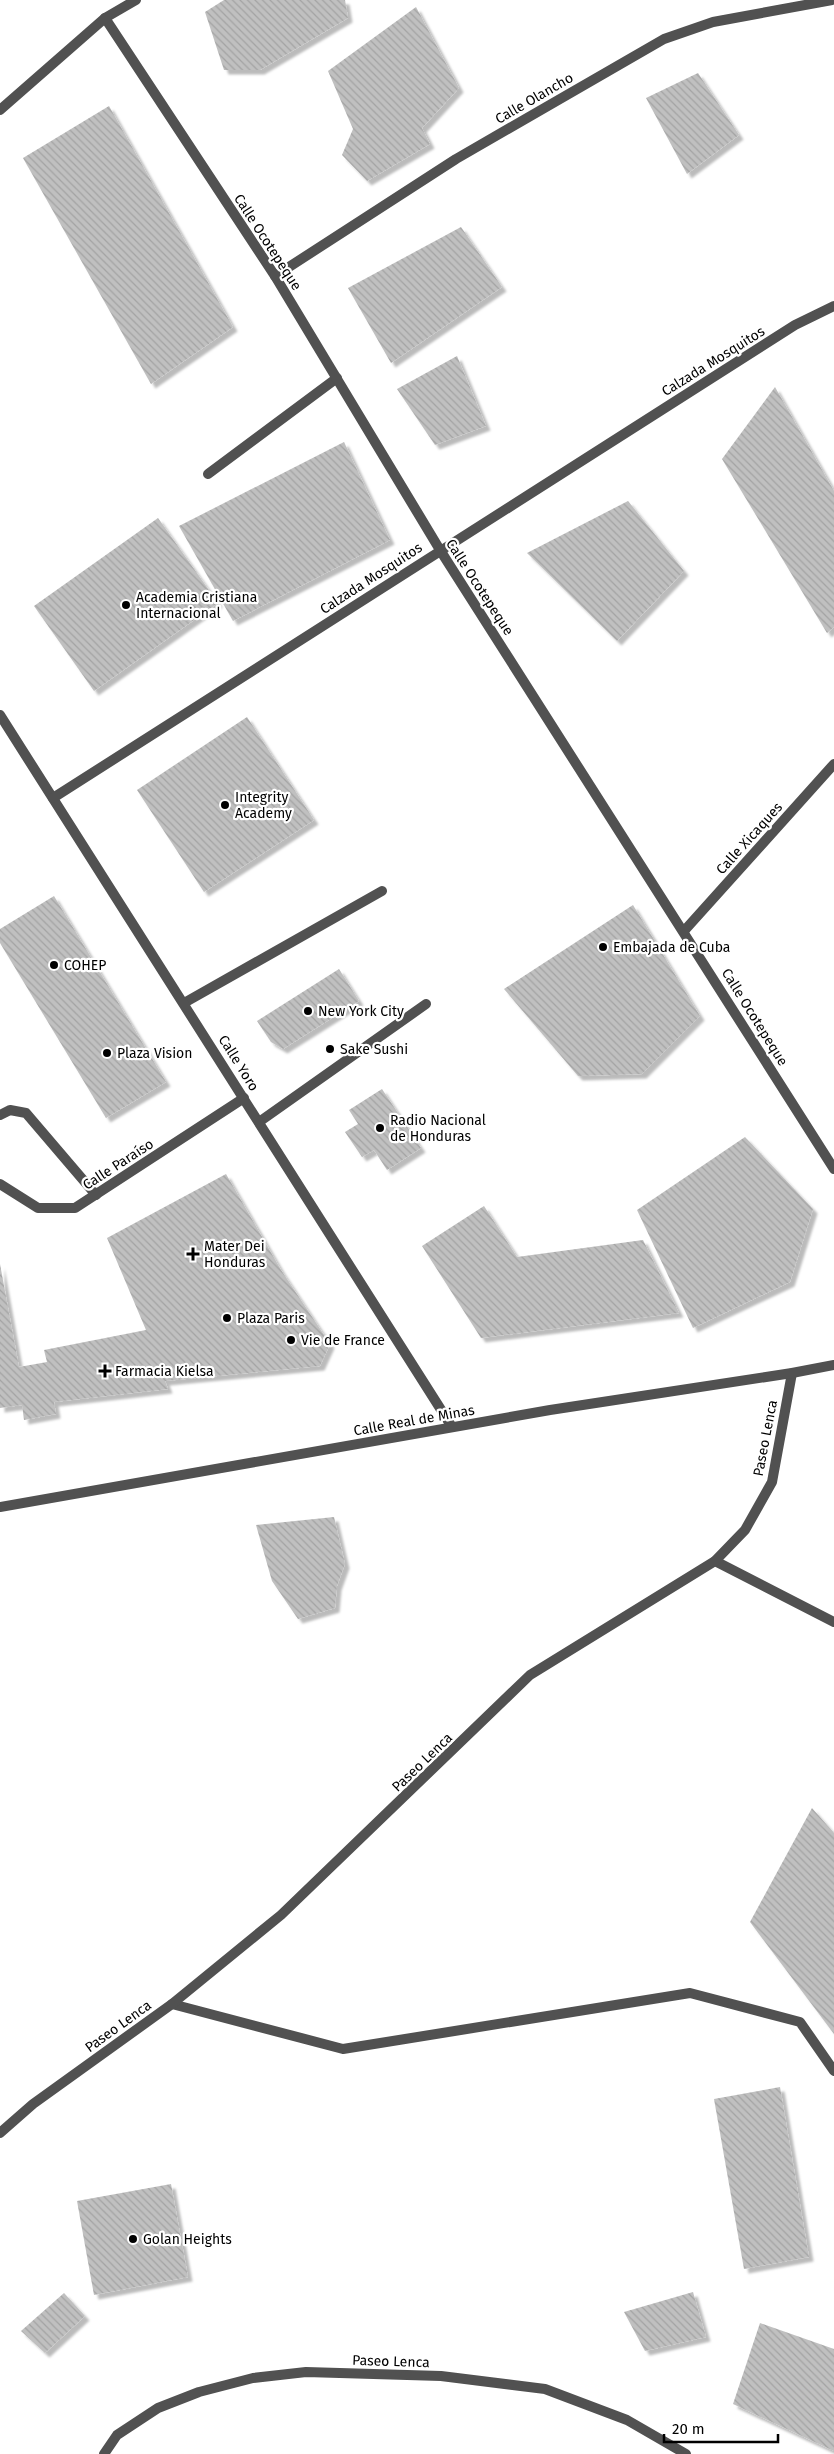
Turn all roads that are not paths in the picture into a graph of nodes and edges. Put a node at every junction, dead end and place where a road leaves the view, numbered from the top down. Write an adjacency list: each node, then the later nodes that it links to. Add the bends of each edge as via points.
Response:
1 (136, 0): 3 (street)
2 (832, 0): 5 (street, Calle Olancho, via 713,22 664,39 456,159)
3 (105, 18): 4 (street); 5 (street, Calle Ocotepeque)
4 (0, 110)
5 (275, 276): 7 (street, Calle Ocotepeque)
6 (834, 306): 9 (street, Calzada Mosquitos, via 795,326)
7 (336, 378): 8 (street); 9 (street, Calle Ocotepeque)
8 (208, 474)
9 (440, 550): 12 (street, Calzada Mosquitos); 14 (street, Calle Ocotepeque)
10 (0, 715): 12 (street, Calle Yoro)
11 (834, 764): 14 (street, Calle Xicaques)
12 (53, 798): 15 (street, Calle Yoro)
13 (382, 892): 15 (street)
14 (684, 931): 20 (street, Calle Ocotepeque)
15 (184, 1003): 17 (street, Calle Yoro)
16 (426, 1004): 19 (street)
17 (244, 1098): 19 (street, Calle Yoro); 22 (street, Calle Paraíso)
18 (0, 1115): 22 (street, via 10,1110 26,1114)
19 (259, 1122): 25 (street, Calle Yoro)
20 (834, 1169)
21 (0, 1184): 22 (street, Calle Paraíso, via 38,1208 75,1208)
22 (96, 1195)
23 (834, 1364): 24 (street, Calle Real de Minas)
24 (792, 1373): 25 (street, Calle Real de Minas); 27 (street, Paseo Lenca, via 772,1482 745,1530)
25 (452, 1427): 26 (street, Calle Real de Minas)
26 (0, 1508)
27 (715, 1561): 28 (street); 29 (street, Paseo Lenca, via 530,1675 281,1915)
28 (834, 1622)
29 (172, 2004): 30 (street, via 343,2049 690,1993 800,2022); 31 (street, Paseo Lenca, via 33,2104)
30 (834, 2071)
31 (0, 2133)
32 (104, 2454): 33 (street, Paseo Lenca, via 116,2436 158,2408 199,2392 253,2378 306,2372 441,2376 545,2389 627,2420)
33 (686, 2454)

